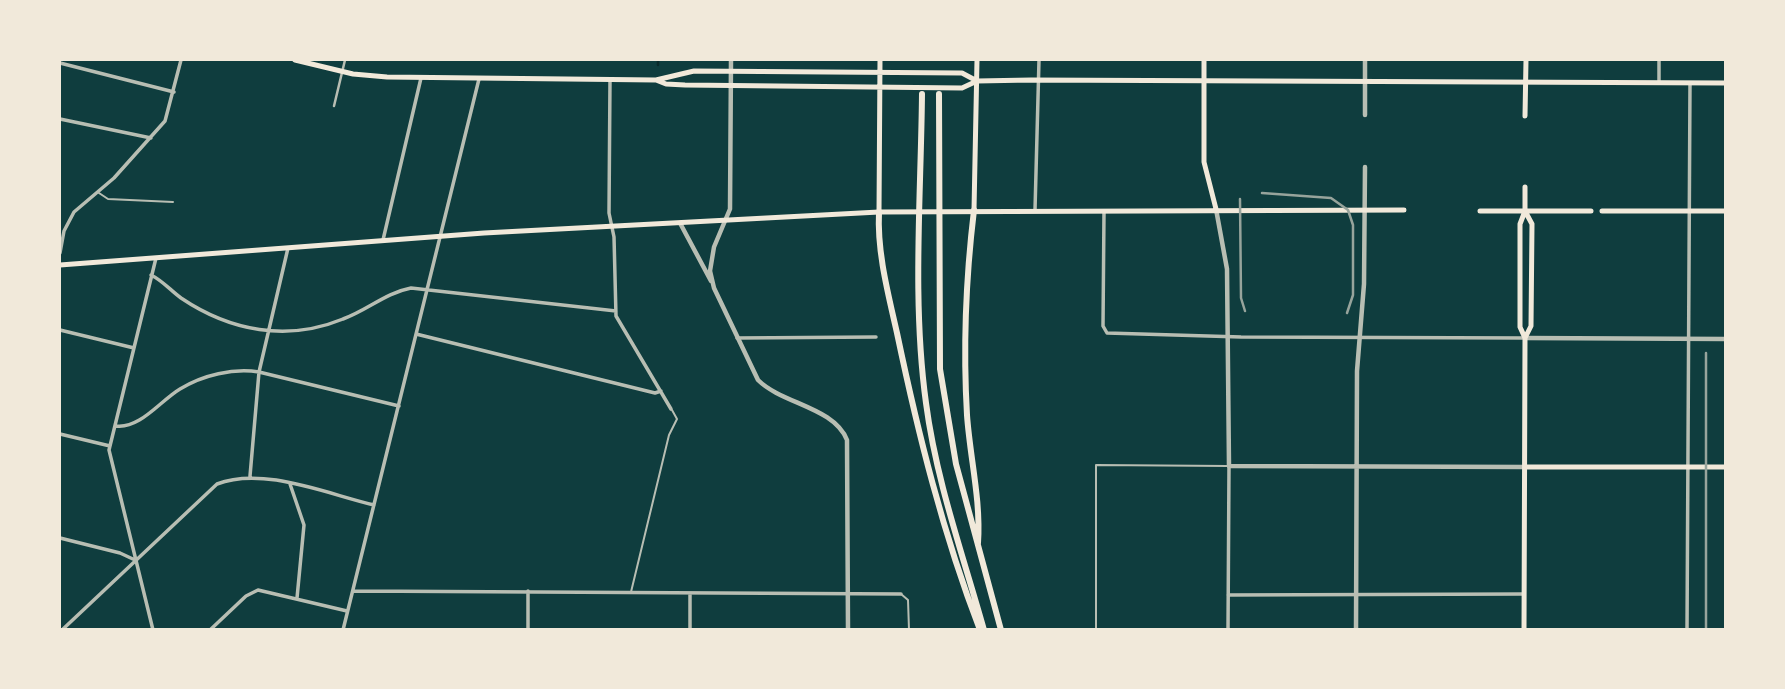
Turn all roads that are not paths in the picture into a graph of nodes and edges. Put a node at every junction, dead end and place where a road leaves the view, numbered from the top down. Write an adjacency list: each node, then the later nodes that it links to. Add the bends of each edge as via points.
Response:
1 (181, 60): 29 (street)
2 (295, 60): 15 (main road, via 362,75)
3 (345, 60): 32 (street)
4 (731, 60): 13 (street)
5 (880, 60): 14 (main road)
6 (977, 60): 20 (main road)
7 (1038, 60): 19 (street)
8 (1204, 60): 21 (main road)
9 (1364, 60): 23 (street)
10 (1526, 60): 25 (main road)
11 (1659, 60): 26 (street)
12 (60, 63): 29 (street)
13 (731, 71): 14 (main road); 18 (main road, via 694,71); 22 (street)
14 (881, 72): 20 (main road, via 962,73); 24 (main road)
15 (421, 78): 16 (main road); 58 (street)
16 (479, 79): 17 (main road); 57 (street)
17 (610, 80): 18 (main road); 56 (street)
18 (656, 80): 22 (main road, via 667,84)
19 (1038, 80): 20 (main road); 21 (main road); 43 (street)
20 (977, 81): 24 (main road, via 962,88); 42 (main road)
21 (1204, 81): 23 (main road); 41 (main road, via 1204,162)
22 (731, 82): 24 (main road); 54 (street, via 731,206)
23 (1365, 82): 25 (main road); 33 (street)
24 (881, 83): 53 (main road)
25 (1526, 83): 26 (main road); 34 (main road)
26 (1659, 83): 27 (main road)
27 (1690, 83): 28 (main road); 51 (street)
28 (1726, 83)
29 (174, 92): 36 (street, via 165,121)
30 (922, 94): 115 (highway, via 919,325 923,379 939,471)
31 (939, 94): 94 (highway, via 940,369 950,437)
32 (334, 106)
33 (1365, 115)
34 (1525, 116)
35 (60, 119): 36 (street)
36 (151, 138): 39 (street)
37 (1365, 167): 45 (street)
38 (1525, 187): 48 (main road)
39 (98, 192): 40 (lane, via 108,199); 60 (street, via 74,212)
40 (173, 202)
41 (1216, 209): 44 (main road); 45 (main road); 70 (street, via 1227,269)
42 (974, 210): 43 (main road); 53 (main road); 94 (highway, via 966,372 967,418 980,514)
43 (1035, 210): 44 (main road)
44 (1104, 210): 70 (street, via 1105,331)
45 (1365, 210): 46 (main road); 72 (street)
46 (1404, 210)
47 (1480, 211): 48 (main road)
48 (1525, 211): 49 (main road); 74 (main road, via 1520,224 1520,327); 74 (main road, via 1532,236 1531,326)
49 (1591, 211)
50 (1602, 211): 51 (main road)
51 (1689, 211): 52 (main road); 75 (street)
52 (1726, 211)
53 (879, 212): 54 (main road); 115 (highway, via 883,261 911,400 964,587)
54 (727, 220): 55 (main road); 64 (street, via 712,257)
55 (680, 223): 56 (main road); 64 (street)
56 (612, 227): 57 (main road); 66 (street)
57 (440, 237): 58 (main road); 65 (street)
58 (382, 242): 59 (main road)
59 (288, 248): 61 (main road); 68 (street)
60 (60, 253)
61 (156, 258): 62 (main road); 63 (street)
62 (60, 265)
63 (151, 275): 68 (street, via 207,314 237,326); 77 (street)
64 (712, 282): 73 (street)
65 (428, 289): 66 (street); 68 (street, via 396,292 352,316 315,328); 69 (street)
66 (616, 311): 79 (street, via 617,320)
67 (60, 330): 77 (street)
68 (269, 331): 78 (street)
69 (416, 334): 79 (street); 80 (street)
70 (1228, 336): 72 (street); 85 (street)
71 (876, 337): 73 (street)
72 (1360, 337): 74 (street); 86 (street)
73 (737, 338): 100 (street, via 763,385 837,424 844,433 849,458)
74 (1525, 338): 75 (street); 87 (main road)
75 (1689, 339): 76 (street); 88 (street)
76 (1726, 339)
77 (134, 348): 82 (street)
78 (259, 372): 80 (street); 82 (street, via 238,371 201,380 131,425); 90 (street)
79 (661, 391): 81 (street)
80 (399, 406): 92 (street)
81 (671, 409): 98 (lane, via 677,419 669,435)
82 (115, 426): 84 (street)
83 (60, 434): 84 (street)
84 (110, 446): 95 (street)
85 (1229, 466): 86 (street); 104 (street); 117 (lane, via 1096,465)
86 (1357, 466): 87 (street); 102 (street)
87 (1525, 467): 88 (main road); 103 (main road)
88 (1689, 467): 89 (main road); 121 (street)
89 (1723, 467)
90 (250, 476): 91 (street); 95 (street, via 217,484)
91 (290, 484): 92 (street); 105 (street, via 304,525)
92 (374, 505): 96 (street)
93 (60, 538): 95 (street)
94 (978, 549): 116 (highway)
95 (135, 560): 107 (street); 108 (street)
96 (353, 591): 97 (street); 106 (street)
97 (528, 591): 98 (street); 111 (street)
98 (631, 592): 99 (street)
99 (690, 593): 100 (street); 112 (street)
100 (848, 593): 101 (street); 113 (street)
101 (901, 594): 114 (lane, via 908,600)
102 (1356, 594): 103 (street); 104 (street); 119 (street)
103 (1524, 594): 120 (main road)
104 (1228, 596): 118 (street)
105 (297, 598): 106 (street); 109 (street, via 264,590 251,592)
106 (347, 611): 110 (street)
107 (62, 629)
108 (153, 629)
109 (210, 629)
110 (343, 629)
111 (528, 629)
112 (690, 629)
113 (848, 629)
114 (909, 629)
115 (982, 629)
116 (1001, 629)
117 (1096, 629)
118 (1228, 629)
119 (1356, 629)
120 (1524, 629)
121 (1687, 629)

